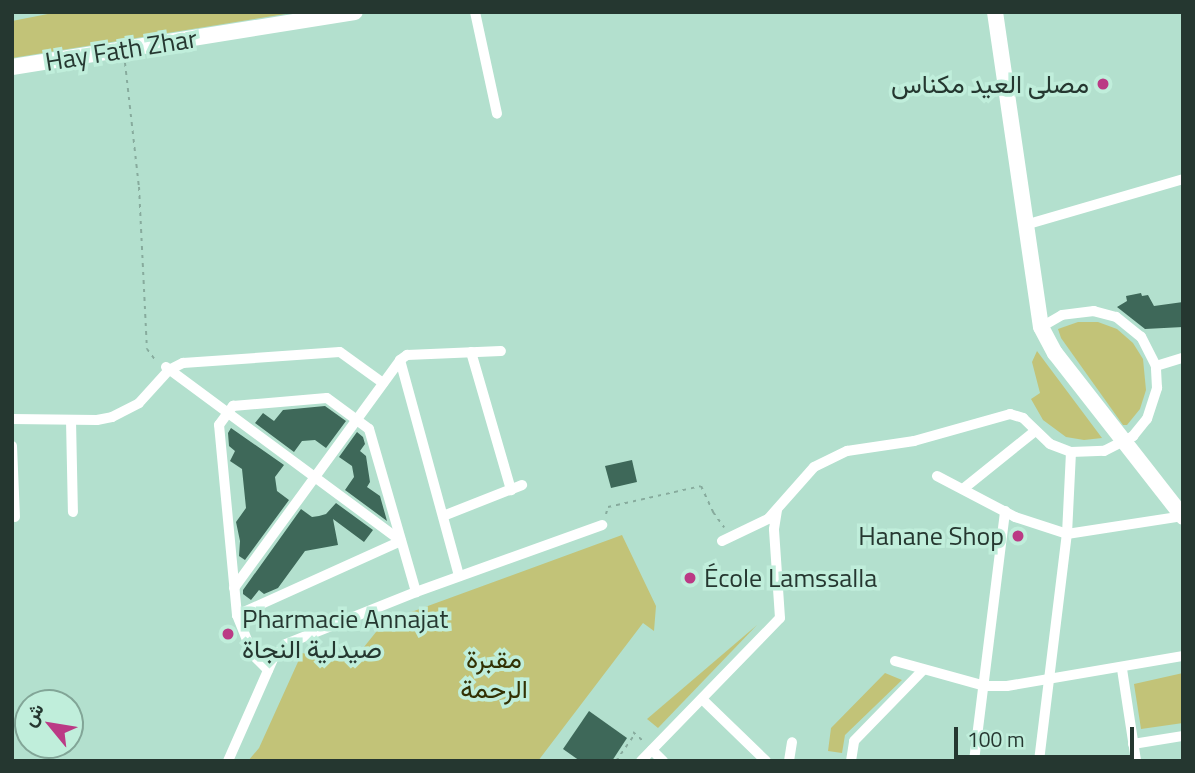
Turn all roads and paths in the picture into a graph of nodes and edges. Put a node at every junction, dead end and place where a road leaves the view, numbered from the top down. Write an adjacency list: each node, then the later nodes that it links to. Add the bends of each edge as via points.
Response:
1 (355, 12): 4 (street, Hay Fath Zhar)
2 (475, 12): 6 (street)
3 (995, 12): 8 (street)
4 (125, 49): 5 (street, Hay Fath Zhar); 15 (path, via 139,187 147,349)
5 (12, 67)
6 (497, 114)
7 (1183, 179): 8 (street)
8 (1025, 225): 9 (street)
9 (1041, 327): 14 (street, via 1073,312 1105,313 1142,337); 22 (street, via 1055,353)
10 (500, 351): 11 (street)
11 (471, 352): 13 (street, via 407,355); 28 (street)
12 (1183, 358): 14 (street)
13 (400, 360): 16 (street); 33 (street)
14 (1156, 366): 22 (street, via 1152,409 1141,428)
15 (168, 369): 16 (street, via 183,363 340,352); 17 (street); 19 (street, via 124,412 97,420)
16 (383, 383): 20 (street)
17 (228, 413): 20 (street, via 233,406 327,398); 26 (street); 41 (street, via 219,425)
18 (12, 419): 19 (street)
19 (71, 420): 32 (street)
20 (356, 420): 26 (street); 39 (street, via 369,429)
21 (1034, 432): 24 (street); 29 (street); 30 (street, via 1023,418 1010,414 915,441 848,451 814,467)
22 (1124, 443): 24 (street, via 1093,453); 34 (street)
23 (12, 446): 35 (street)
24 (1070, 452): 37 (street)
25 (937, 476): 29 (street)
26 (314, 477): 39 (street); 41 (street)
27 (522, 485): 28 (street)
28 (511, 489): 33 (street)
29 (962, 489): 31 (street)
30 (778, 509): 38 (street, via 768,519); 51 (street, via 774,529 780,618)
31 (1005, 511): 37 (street); 50 (street)
32 (73, 512)
33 (443, 516): 40 (street)
34 (1183, 516): 37 (street)
35 (15, 517)
36 (602, 526): 38 (path, via 608,507 701,485); 40 (street)
37 (1067, 534): 49 (street)
38 (726, 539)
39 (401, 541): 42 (street); 43 (street)
40 (460, 576): 42 (street)
41 (234, 588): 43 (street)
42 (416, 592): 47 (street, via 297,638 280,650)
43 (237, 615): 47 (street, via 253,655)
44 (1183, 656): 46 (street)
45 (895, 662): 48 (street)
46 (1122, 669): 49 (street); 54 (street)
47 (268, 670): 56 (street)
48 (923, 670): 50 (street); 62 (street, via 854,741)
49 (1051, 681): 50 (street); 64 (street)
50 (985, 686): 63 (street)
51 (702, 699): 55 (street); 60 (street)
52 (1183, 736): 54 (street)
53 (792, 742): 61 (street)
54 (1133, 744): 65 (street)
55 (652, 750): 57 (path, via 634,733); 58 (street); 59 (street)
56 (228, 761)
57 (616, 761)
58 (641, 761)
59 (663, 761)
60 (766, 761)
61 (789, 761)
62 (851, 761)
63 (974, 761)
64 (1039, 761)
65 (1136, 761)

